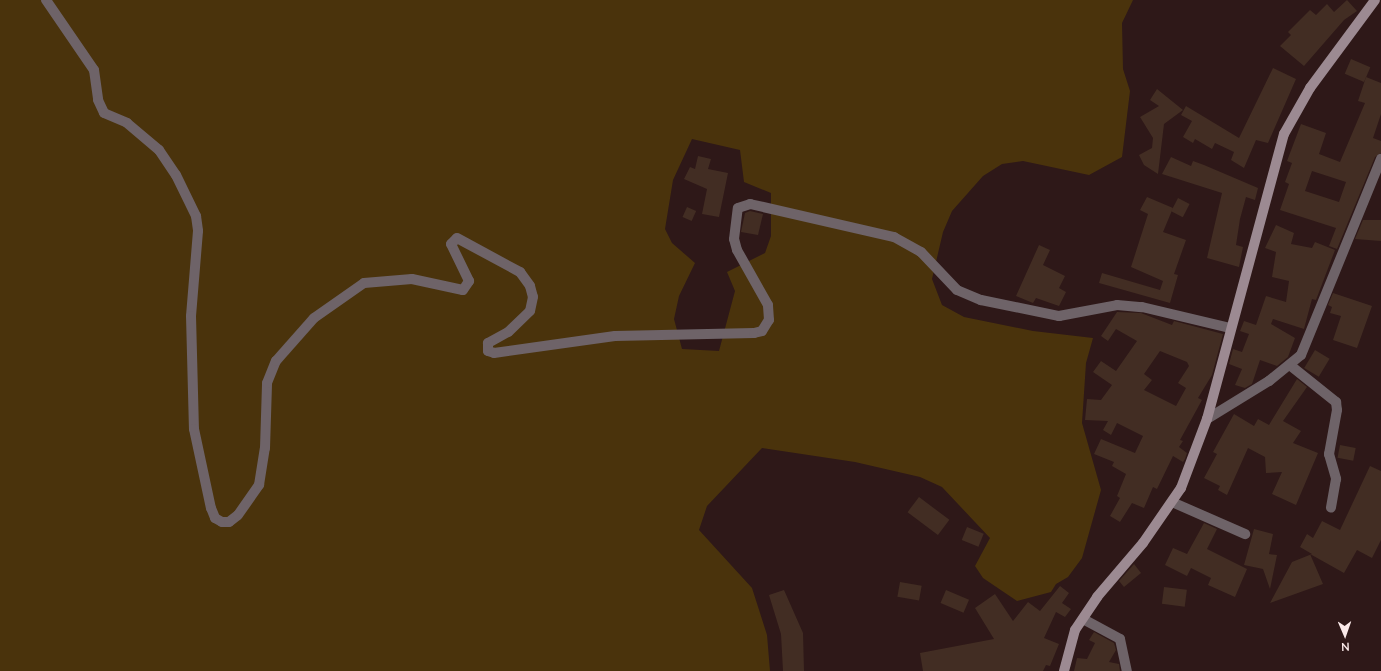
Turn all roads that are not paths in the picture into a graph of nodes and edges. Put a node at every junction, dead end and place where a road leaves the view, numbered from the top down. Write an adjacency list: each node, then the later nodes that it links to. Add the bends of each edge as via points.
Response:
1 (46, 0): 4 (street, via 94,70 98,100 104,113 127,123 159,150 176,175 196,216 198,232 190,322 194,429 211,508 215,518 222,522 229,522 238,515 259,485 265,448 266,383 276,361 314,318 364,283 412,279 444,284 460,291 466,288 468,277 451,244 457,238 520,272 530,286 533,297 530,311 508,332 488,343 488,351 494,353 615,336 749,334 762,330 769,320 768,305 737,250 734,239 738,208 750,204 894,237 921,252 956,290 981,300 1059,316 1117,305 1142,307)
2 (1375, 0): 4 (main road, via 1310,88 1284,134)
3 (1381, 159): 5 (street, via 1306,347)
4 (1230, 328): 6 (main road)
5 (1290, 366): 6 (street); 8 (street, via 1336,402 1337,410 1329,454 1336,479)
6 (1207, 419): 7 (main road, via 1196,454)
7 (1172, 502): 9 (street); 10 (main road, via 1144,543)
8 (1331, 508)
9 (1245, 534)
10 (1083, 619): 11 (main road, via 1070,642); 12 (street, via 1120,639)
11 (1064, 671)
12 (1127, 671)

